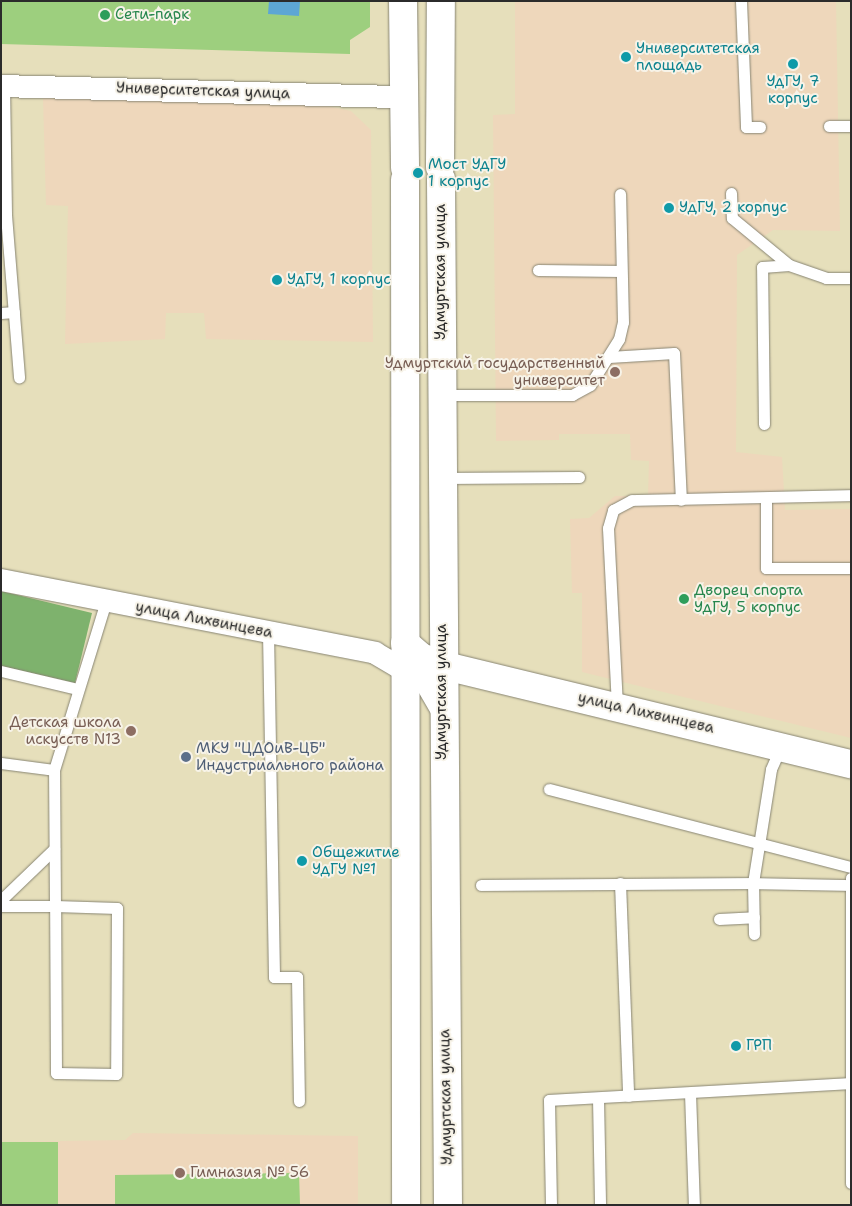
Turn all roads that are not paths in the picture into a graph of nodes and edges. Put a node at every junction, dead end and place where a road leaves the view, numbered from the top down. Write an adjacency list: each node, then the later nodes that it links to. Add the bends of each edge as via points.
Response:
1 (403, 1): 5 (main road)
2 (441, 1): 20 (main road, Удмуртская улица)
3 (741, 1): 8 (lane, via 746,127)
4 (3, 86): 5 (street, Университетская улица); 9 (lane)
5 (404, 97): 22 (main road)
6 (830, 126): 7 (lane)
7 (851, 126)
8 (760, 127)
9 (3, 190): 16 (lane)
10 (731, 193): 12 (lane, via 732,218)
11 (620, 194): 14 (lane)
12 (789, 265): 15 (lane, via 826,278); 21 (lane, via 762,267)
13 (538, 270): 14 (lane)
14 (621, 271): 18 (lane, via 623,322)
15 (851, 278)
16 (14, 312): 17 (lane); 19 (lane)
17 (1, 313)
18 (609, 357): 20 (lane, via 590,385 572,395); 27 (lane, via 674,353)
19 (19, 377)
20 (442, 395): 23 (main road, Удмуртская улица)
21 (764, 424)
22 (404, 470): 23 (main road); 32 (main road)
23 (441, 475): 24 (lane); 33 (main road, Удмуртская улица)
24 (579, 477)
25 (851, 495): 26 (lane)
26 (766, 498): 27 (lane); 28 (lane, via 766,568)
27 (681, 500): 36 (lane, via 632,500 613,510 608,528)
28 (851, 568)
29 (1, 580): 30 (street, улица Лихвинцева)
30 (106, 601): 31 (street, улица Лихвинцева); 35 (lane)
31 (268, 632): 32 (street, улица Лихвинцева); 62 (lane, via 274,977 297,977)
32 (405, 656): 33 (main road, улица Лихвинцева, via 421,657); 37 (street, улица Лихвинцева); 57 (main road)
33 (442, 665): 36 (main road, улица Лихвинцева); 37 (main road, Удмуртская улица)
34 (1, 671): 35 (lane)
35 (78, 690): 41 (lane)
36 (617, 706): 38 (main road, улица Лихвинцева)
37 (442, 711): 56 (main road, Удмуртская улица)
38 (782, 746): 40 (main road, улица Лихвинцева); 43 (lane, via 770,769)
39 (1, 763): 41 (lane)
40 (851, 764)
41 (54, 770): 44 (lane)
42 (550, 789): 43 (lane)
43 (756, 845): 45 (lane); 48 (lane)
44 (54, 849): 50 (lane); 52 (lane)
45 (851, 867)
46 (850, 882): 48 (lane); 58 (lane)
47 (620, 883): 48 (lane); 49 (lane); 60 (lane)
48 (753, 883): 53 (lane)
49 (481, 885)
50 (1, 900)
51 (1, 906): 52 (lane)
52 (55, 906): 52 (lane, via 56,1073 116,1074 117,908)
53 (754, 917): 54 (lane); 55 (lane)
54 (719, 919)
55 (754, 934)
56 (445, 1032): 57 (main road); 65 (main road, Удмуртская улица)
57 (402, 1033): 64 (main road)
58 (850, 1083): 59 (lane); 63 (lane)
59 (690, 1093): 60 (lane); 68 (lane)
60 (628, 1096): 61 (lane)
61 (598, 1098): 66 (lane, via 549,1100); 67 (lane)
62 (299, 1101)
63 (851, 1183)
64 (406, 1205)
65 (448, 1205)
66 (551, 1205)
67 (600, 1205)
68 (694, 1205)

